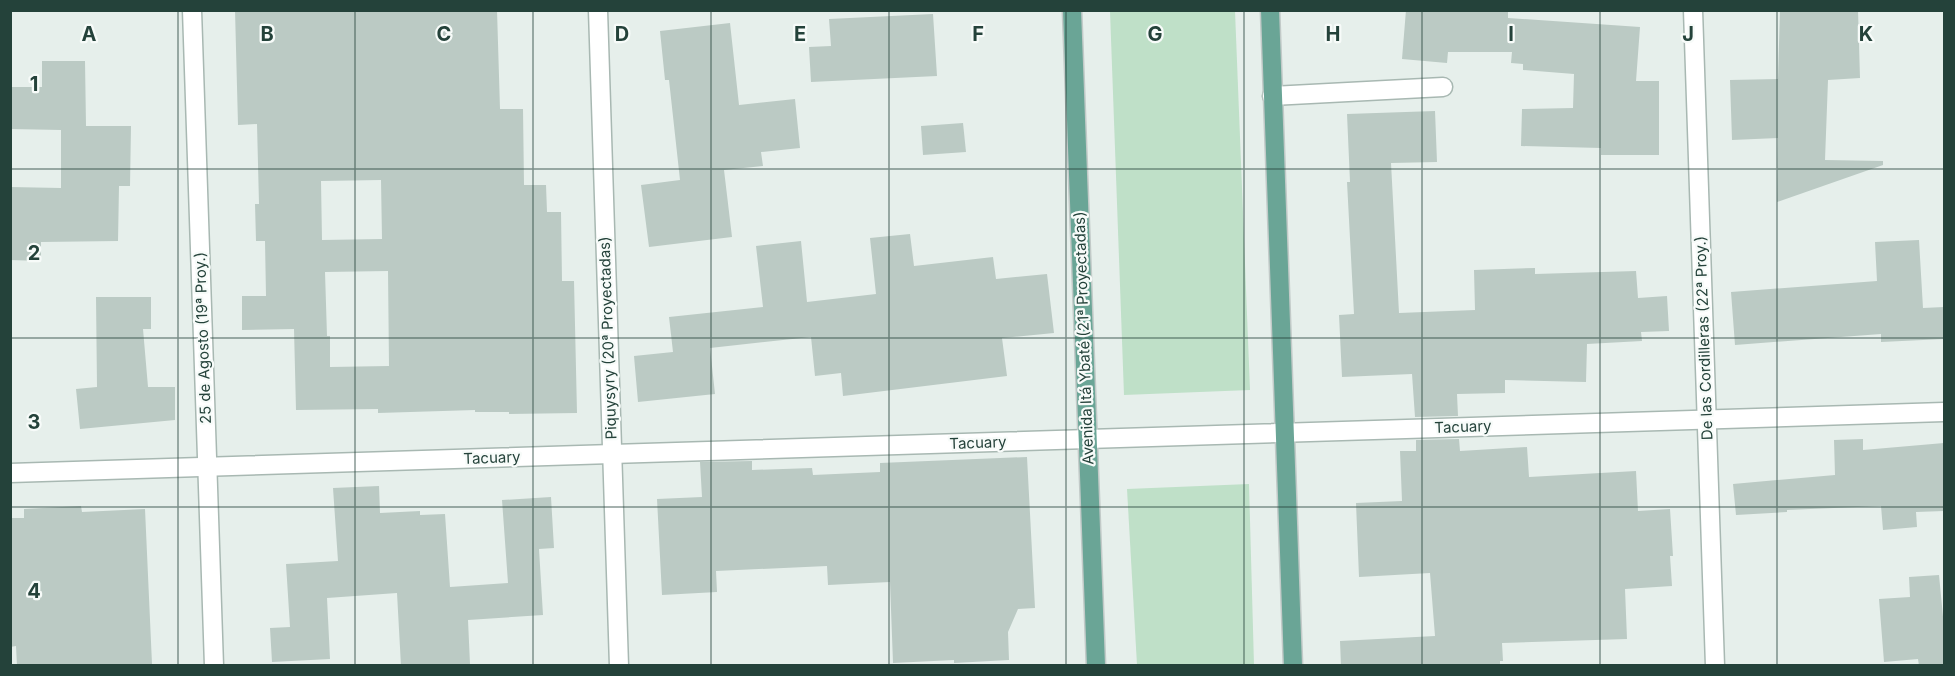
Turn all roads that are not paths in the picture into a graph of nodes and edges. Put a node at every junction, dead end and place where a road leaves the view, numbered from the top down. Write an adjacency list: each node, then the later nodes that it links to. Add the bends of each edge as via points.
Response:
1 (192, 10): 13 (street, 25 de Agosto (19ª Proy.))
2 (598, 10): 12 (street, Piquysyry (20ª Proyectadas))
3 (1072, 10): 11 (main road, Avenida Itá Ybaté (21ª Proyectadas))
4 (1269, 10): 7 (main road)
5 (1693, 10): 9 (street, De las Cordilleras (22ª Proy.))
6 (1443, 87): 7 (street)
7 (1272, 96): 10 (main road)
8 (1944, 412): 9 (street, Tacuary)
9 (1706, 419): 10 (street, Tacuary); 19 (street, De las Cordilleras (22ª Proy.))
10 (1285, 433): 11 (street, Tacuary); 18 (main road)
11 (1087, 439): 12 (street, Tacuary); 17 (main road, Avenida Itá Ybaté (21ª Proyectadas))
12 (612, 454): 13 (street, Tacuary); 16 (street, Piquysyry (20ª Proyectadas))
13 (208, 466): 14 (street, Tacuary); 15 (street, 25 de Agosto (19ª Proy.))
14 (10, 472)
15 (214, 666)
16 (619, 666)
17 (1096, 666)
18 (1293, 666)
19 (1715, 666)

